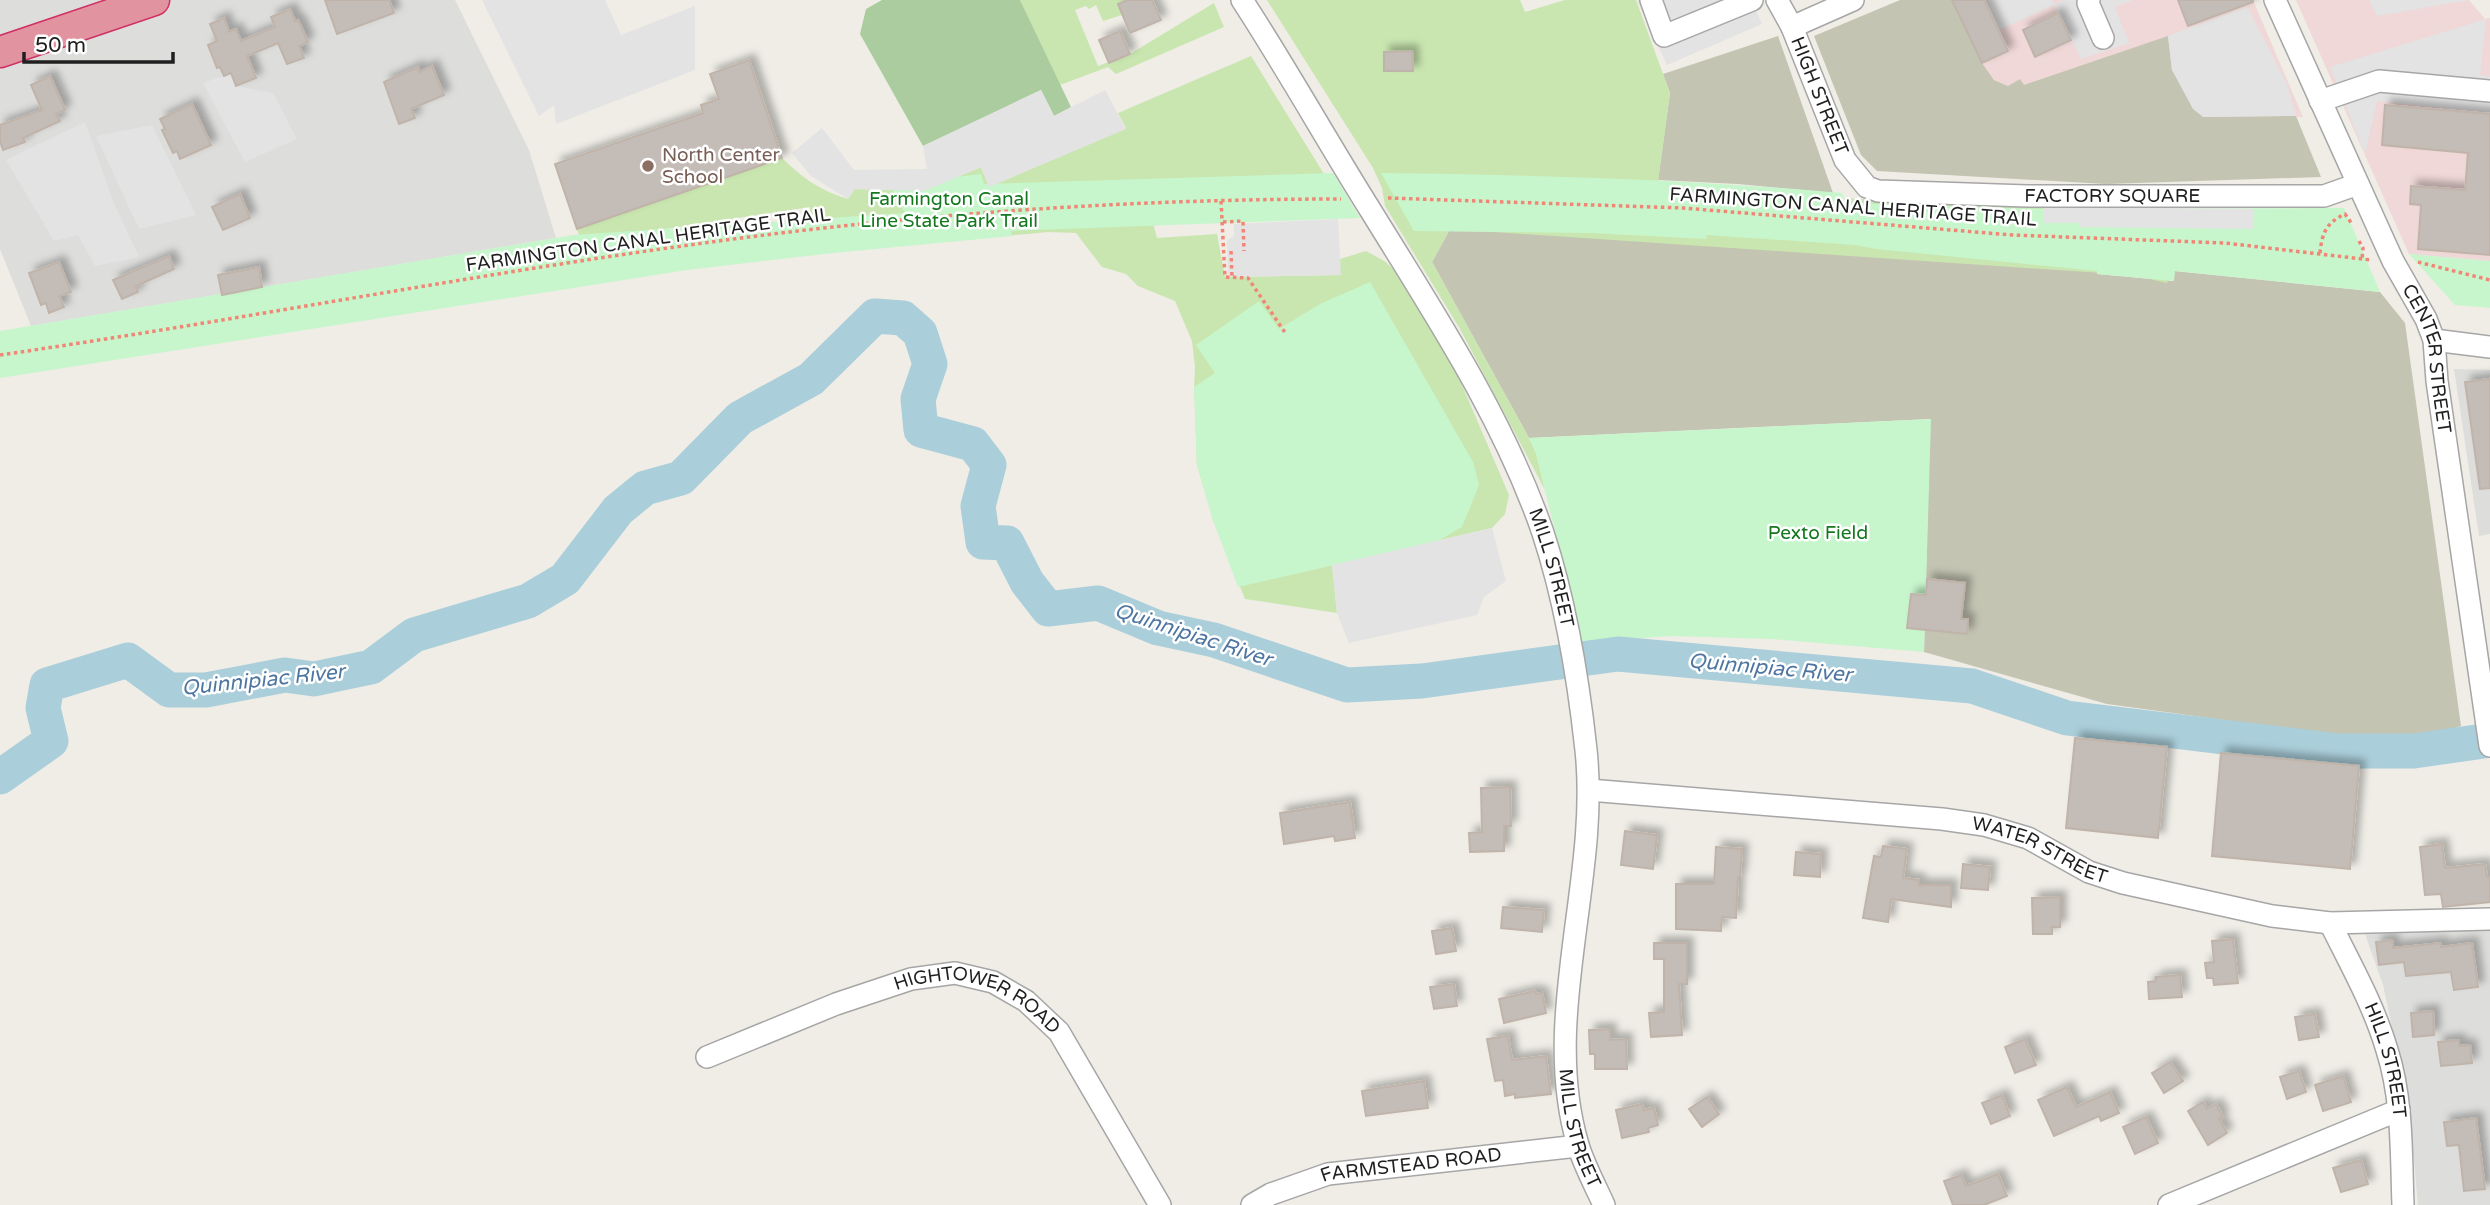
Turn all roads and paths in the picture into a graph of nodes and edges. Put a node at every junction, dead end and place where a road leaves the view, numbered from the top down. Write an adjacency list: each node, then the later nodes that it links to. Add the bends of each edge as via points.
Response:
1 (154, 0): 11 (highway)
2 (1242, 0): 31 (street, MILL STREET, via 1469,371 1510,452 1541,528 1572,647)
3 (1651, 0): 4 (street, via 1664,36)
4 (1752, 0)
5 (1777, 0): 9 (street, HIGH STREET)
6 (1853, 0): 9 (street)
7 (2089, 0): 10 (street)
8 (2274, 0): 13 (street, CENTER STREET)
9 (1792, 27): 15 (street, HIGH STREET, via 1846,160)
10 (2104, 38)
11 (0, 52)
12 (2490, 91): 13 (street, via 2379,81)
13 (2320, 101): 14 (street, CENTER STREET)
14 (2358, 184): 15 (street, FACTORY SQUARE, via 2324,196 2141,197 1878,191); 27 (street, CENTER STREET)
15 (1867, 187)
16 (1382, 198): 22 (path, FARMINGTON CANAL HERITAGE TRAIL, via 1683,208 2012,235 2225,243)
17 (1347, 199): 18 (path, FARMINGTON CANAL HERITAGE TRAIL)
18 (1222, 201): 19 (path); 29 (path, FARMINGTON CANAL HERITAGE TRAIL, via 1016,212 769,235 454,280)
19 (1223, 222): 21 (path, via 1243,221); 24 (path, via 1225,277)
20 (1231, 251): 24 (path)
21 (1244, 251)
22 (2320, 253): 22 (path, FARMINGTON CANAL HERITAGE TRAIL, via 2325,229 2345,214 2362,248 2362,259)
23 (2411, 262): 25 (path)
24 (1232, 278): 26 (path, via 1248,278)
25 (2490, 280)
26 (1286, 334)
27 (2434, 340): 28 (street); 30 (street, CENTER STREET)
28 (2490, 347)
29 (0, 355)
30 (2489, 735)
31 (1588, 790): 33 (street, WATER STREET, via 1984,825 2028,838 2089,872 2123,883 2272,916); 36 (street, MILL STREET, via 1586,863 1567,1002 1566,1060)
32 (2490, 919): 33 (street, WATER STREET)
33 (2330, 923): 35 (street, HILL STREET, via 2369,1001 2388,1052)
34 (707, 1057): 37 (street, HIGHTOWER ROAD, via 911,979 955,974 993,982 1026,1001 1059,1032)
35 (2399, 1110): 40 (street); 41 (street, HILL STREET)
36 (1578, 1146): 38 (street, FARMSTEAD ROAD, via 1328,1174); 39 (street, MILL STREET)
37 (1160, 1205)
38 (1252, 1205)
39 (1604, 1205)
40 (2169, 1205)
41 (2403, 1205)

